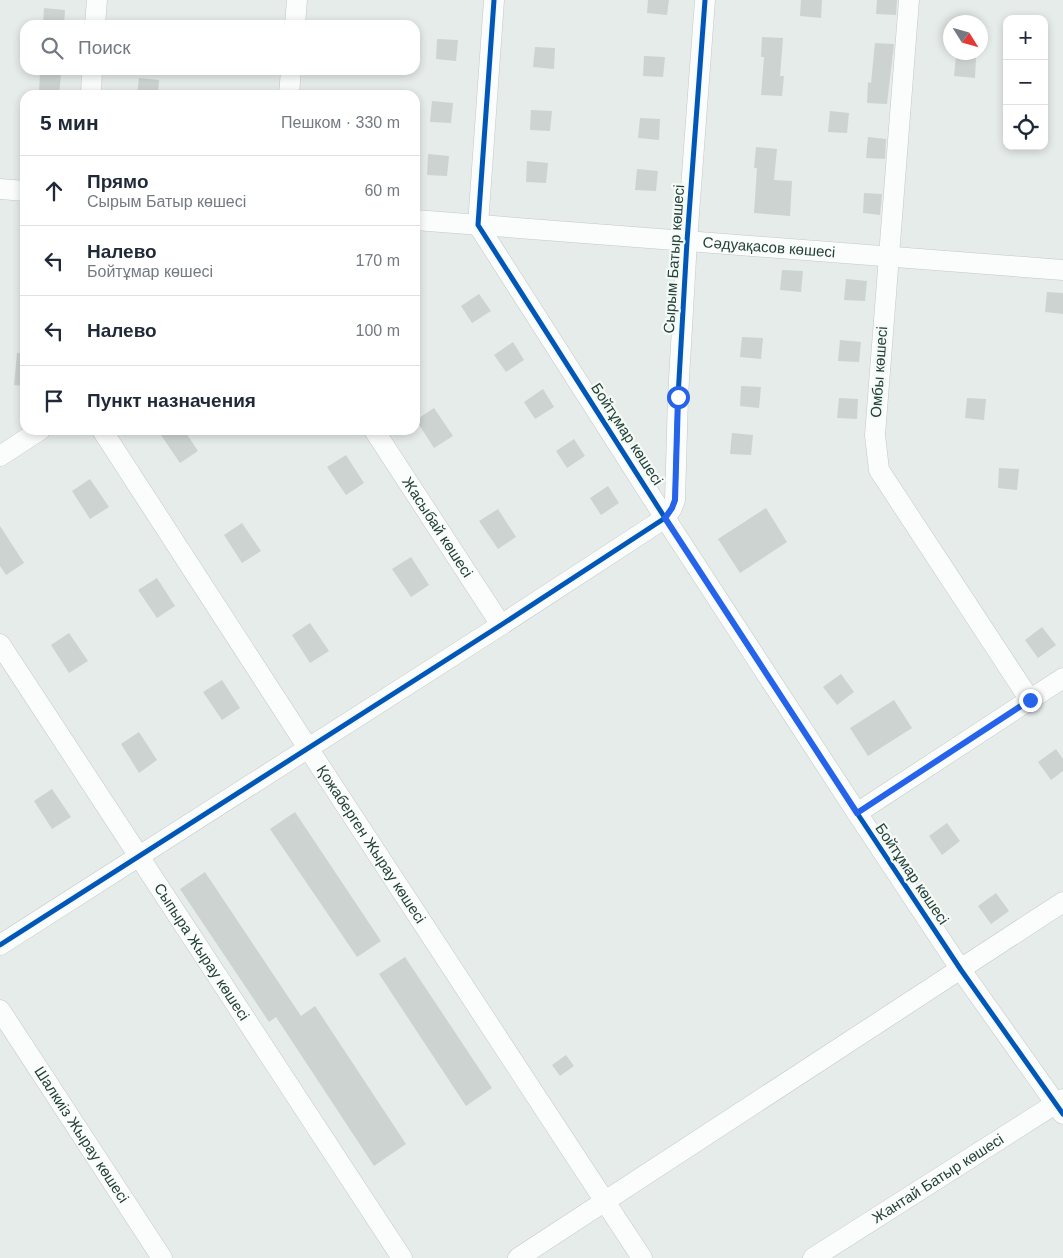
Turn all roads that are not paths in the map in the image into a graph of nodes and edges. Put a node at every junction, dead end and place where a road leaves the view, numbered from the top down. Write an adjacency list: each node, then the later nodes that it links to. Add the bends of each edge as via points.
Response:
1 (97, 0): 6 (street)
2 (297, 0): 7 (street)
3 (494, 0): 15 (street)
4 (705, 0): 16 (street, Сырым Батыр көшесі)
5 (909, 0): 17 (street, Омбы көшесі)
6 (95, 20)
7 (295, 20)
8 (92, 75): 10 (street)
9 (291, 75): 11 (street)
10 (90, 90)
11 (289, 90)
12 (0, 189): 13 (street)
13 (20, 191)
14 (420, 220): 15 (street, Сәдуақасов көшесі)
15 (478, 225): 16 (street, Сәдуақасов көшесі); 23 (street, Бойтұмар көшесі)
16 (687, 241): 17 (street, Сәдуақасов көшесі); 23 (street, Сырым Батыр көшесі, via 675,500)
17 (888, 257): 18 (street, Сәдуақасов көшесі); 27 (street, Омбы көшесі, via 875,435 879,470)
18 (1063, 270)
19 (32, 435): 22 (street)
20 (105, 435): 28 (street, Қожаберген Жырау көшесі)
21 (377, 435): 24 (street, Жасыбай көшесі)
22 (0, 456)
23 (665, 518): 24 (street); 29 (street, Бойтұмар көшесі)
24 (501, 624): 28 (street)
25 (0, 644): 30 (street, Сыпыра Жырау көшесі)
26 (1063, 678): 27 (street)
27 (1030, 700): 29 (street)
28 (308, 748): 30 (street); 36 (street, Қожаберген Жырау көшесі)
29 (857, 813): 33 (street, Бойтұмар көшесі)
30 (138, 856): 32 (street); 38 (street, Сыпыра Жырау көшесі)
31 (1063, 902): 33 (street)
32 (0, 945)
33 (961, 970): 35 (street, Бойтұмар көшесі); 36 (street)
34 (0, 1010): 37 (street, Шалкиіз Жырау көшесі)
35 (1061, 1105): 41 (street, Жантай Батыр көшесі)
36 (605, 1201): 39 (street); 40 (street, Қожаберген Жырау көшесі)
37 (162, 1258)
38 (402, 1258)
39 (518, 1258)
40 (642, 1258)
41 (813, 1258)

